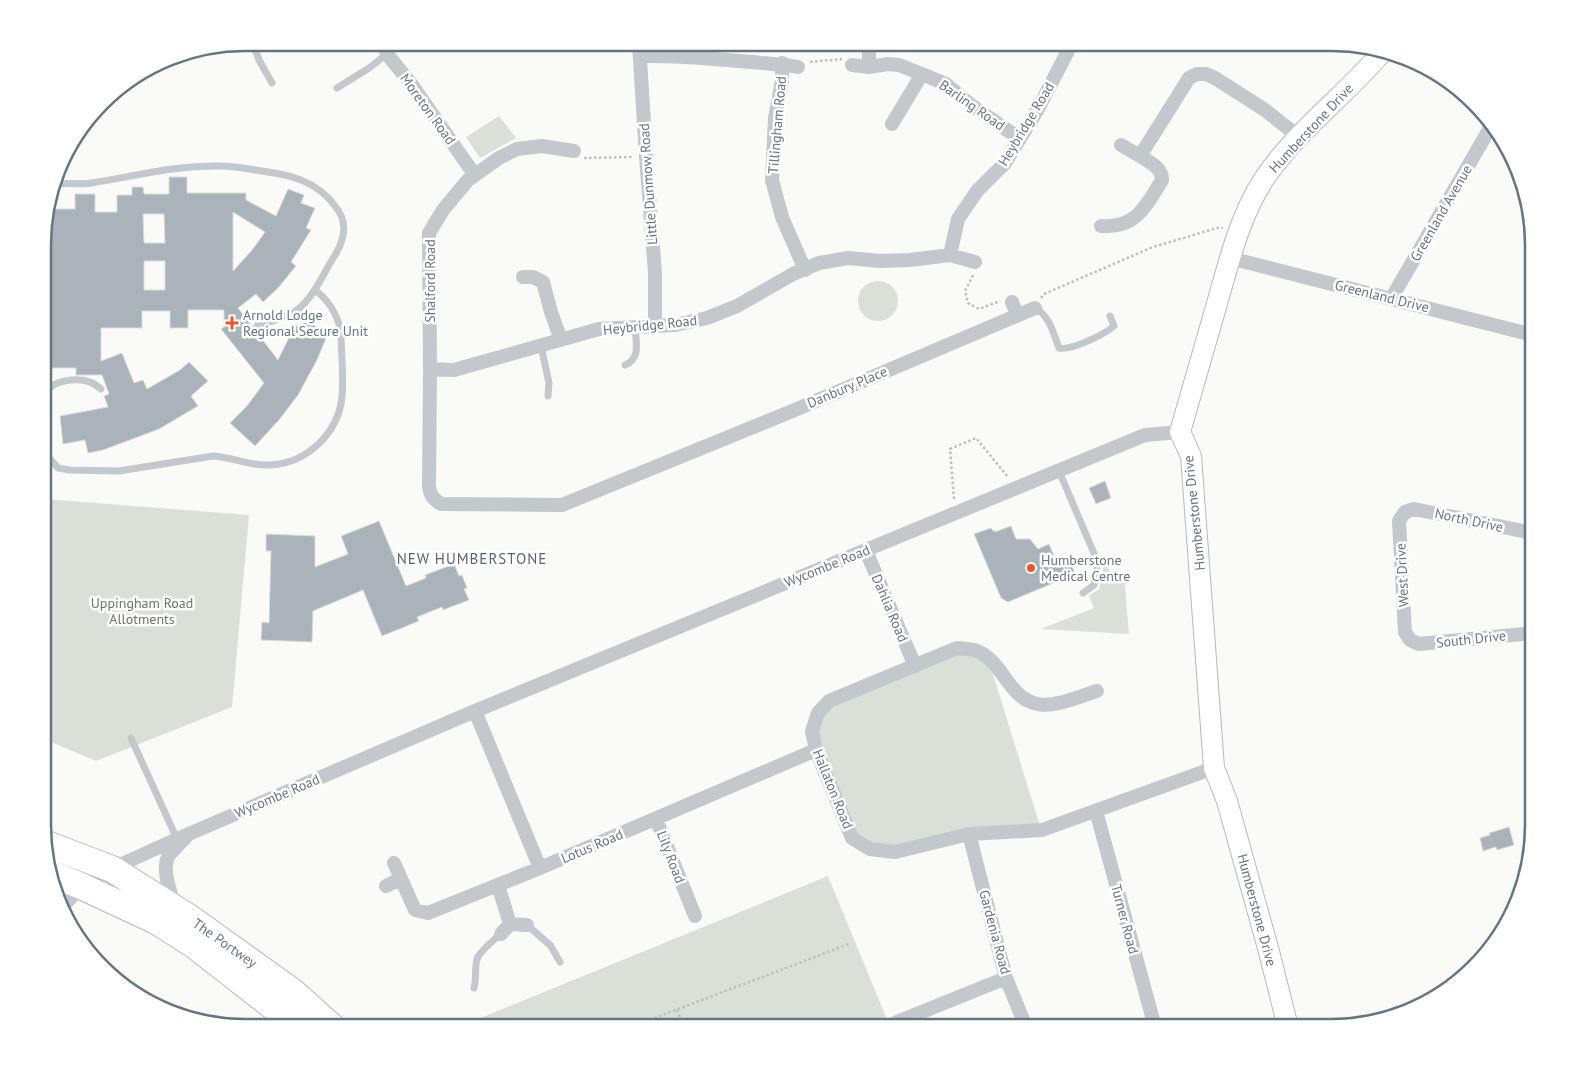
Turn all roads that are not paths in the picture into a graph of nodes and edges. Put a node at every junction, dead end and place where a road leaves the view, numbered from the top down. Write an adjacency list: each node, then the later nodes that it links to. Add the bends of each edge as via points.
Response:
1 (255, 51): 14 (lane)
2 (381, 51): 15 (lane)
3 (387, 51): 23 (street, Moreton Road)
4 (640, 51): 36 (street, Little Dunmow Road, via 655,273)
5 (655, 51): 9 (street, Tillingham Road)
6 (869, 51): 12 (street)
7 (1068, 51): 19 (street, Heybridge Road)
8 (1377, 57): 18 (street, Humberstone Drive)
9 (782, 64): 11 (street, Tillingham Road); 29 (street, Tillingham Road, via 772,180 782,217)
10 (852, 65): 12 (street, Barling Road)
11 (798, 67)
12 (869, 67): 13 (street, Barling Road, via 888,64)
13 (922, 74): 16 (street, Barling Road); 19 (street, Barling Road, via 946,84)
14 (272, 84)
15 (337, 88)
16 (892, 124)
17 (1488, 131): 32 (street, Greenland Avenue)
18 (1299, 137): 22 (street, via 1265,110 1215,78 1197,74 1189,78); 27 (street, Humberstone Drive, via 1251,200)
19 (1020, 139): 26 (street, Heybridge Road, via 1006,163 978,191 958,219)
20 (1121, 145): 22 (street)
21 (574, 151): 23 (street, Shalford Road, via 542,146 517,149)
22 (1140, 156): 25 (street, via 1160,170 1162,180 1142,213 1128,222)
23 (474, 174): 42 (street, Shalford Road, via 443,210 429,234)
24 (61, 185): 31 (lane, via 91,183 158,170 221,166 303,180 318,188 338,208 344,230 339,248)
25 (1101, 226)
26 (950, 255): 28 (street, Heybridge Road); 29 (street, Heybridge Road, via 880,262 848,258 819,263)
27 (1230, 258): 32 (street, Greenland Drive); 46 (street, Humberstone Drive)
28 (975, 262)
29 (805, 270): 36 (street, Heybridge Road, via 707,318)
30 (522, 277): 39 (street, via 533,277 543,282)
31 (314, 290): 35 (lane, via 300,308); 47 (lane, via 329,304 339,322 342,395 327,435 303,456 270,465 213,456 119,470 69,470 58,468)
32 (1391, 299): 38 (street, Greenland Drive)
33 (1035, 308): 34 (lane, via 1047,318 1063,349 1108,331 1114,326); 49 (street, Danbury Place, via 1015,308 790,412 562,505)
34 (1110, 316)
35 (257, 326)
36 (655, 326): 37 (street, Heybridge Road)
37 (635, 328): 39 (street, Heybridge Road, via 599,329); 41 (lane, via 635,356)
38 (1525, 333)
39 (561, 340): 40 (street, Heybridge Road)
40 (541, 346): 42 (street, Heybridge Road, via 454,370); 45 (lane, via 549,383)
41 (625, 365)
42 (430, 369): 49 (street, Shalford Road, via 429,486 434,500)
43 (51, 387): 44 (lane, via 80,380 92,382)
44 (100, 389)
45 (548, 396)
46 (1180, 432): 48 (street, Wycombe Road, via 1145,435); 61 (street, Humberstone Drive, via 1191,456)
47 (51, 460)
48 (1059, 471): 52 (street, Wycombe Road); 53 (lane, via 1096,558 1094,585)
49 (441, 504)
50 (1405, 512): 51 (street, North Drive, via 1414,509); 55 (street, West Drive, via 1399,521 1405,632)
51 (1525, 531)
52 (866, 551): 56 (street, Dahlia Road); 58 (street, Wycombe Road)
53 (1083, 593)
54 (1525, 634): 55 (street, South Drive, via 1420,644)
55 (1410, 640)
56 (915, 666): 57 (street, Hallaton Road, via 957,648 978,651 995,665 1021,698 1038,704 1063,702); 60 (street, Hallaton Road, via 829,701 818,713 812,731)
57 (1097, 691)
58 (475, 711): 65 (street, Wycombe Road); 68 (street)
59 (131, 738): 65 (lane)
60 (816, 750): 63 (street, Lotus Road); 64 (street, Hallaton Road, via 852,838 870,848 895,852)
61 (1214, 768): 62 (street, Hallaton Road); 91 (street, Humberstone Drive, via 1227,801)
62 (1096, 811): 64 (street, Hallaton Road, via 1042,830); 90 (street, Turner Road)
63 (656, 819): 68 (street, Lotus Road); 75 (street, Lily Road)
64 (969, 834): 83 (street, Gardenia Road)
65 (182, 837): 69 (street, Wycombe Road); 78 (street, via 168,857 166,878)
66 (53, 846): 69 (highway, The Portwey)
67 (394, 863): 71 (street, Lotus Road)
68 (540, 868): 72 (street, Lotus Road)
69 (112, 869): 73 (street, Wycombe Road); 78 (highway, The Portwey)
70 (59, 877): 73 (highway, The Portwey)
71 (400, 878): 72 (street, Lotus Road, via 415,910 428,914); 74 (street)
72 (498, 885): 81 (street)
73 (82, 886): 77 (street, Wycombe Road); 85 (highway, The Portwey, via 156,921)
74 (386, 886)
75 (686, 895): 76 (street, Lily Road); 79 (street, Lily Road)
76 (673, 901)
77 (67, 902)
78 (178, 911): 85 (highway, The Portwey, via 207,929)
79 (694, 916)
80 (526, 925): 81 (street); 82 (lane, via 550,946)
81 (505, 929): 84 (lane, via 478,956)
82 (560, 962)
83 (1006, 978): 88 (street); 89 (street, Gardenia Road)
84 (474, 988)
85 (285, 1000): 86 (highway, The Portwey); 87 (highway, The Portwey)
86 (295, 1019)
87 (318, 1019)
88 (904, 1019)
89 (1023, 1019)
90 (1153, 1019)
91 (1286, 1019)

